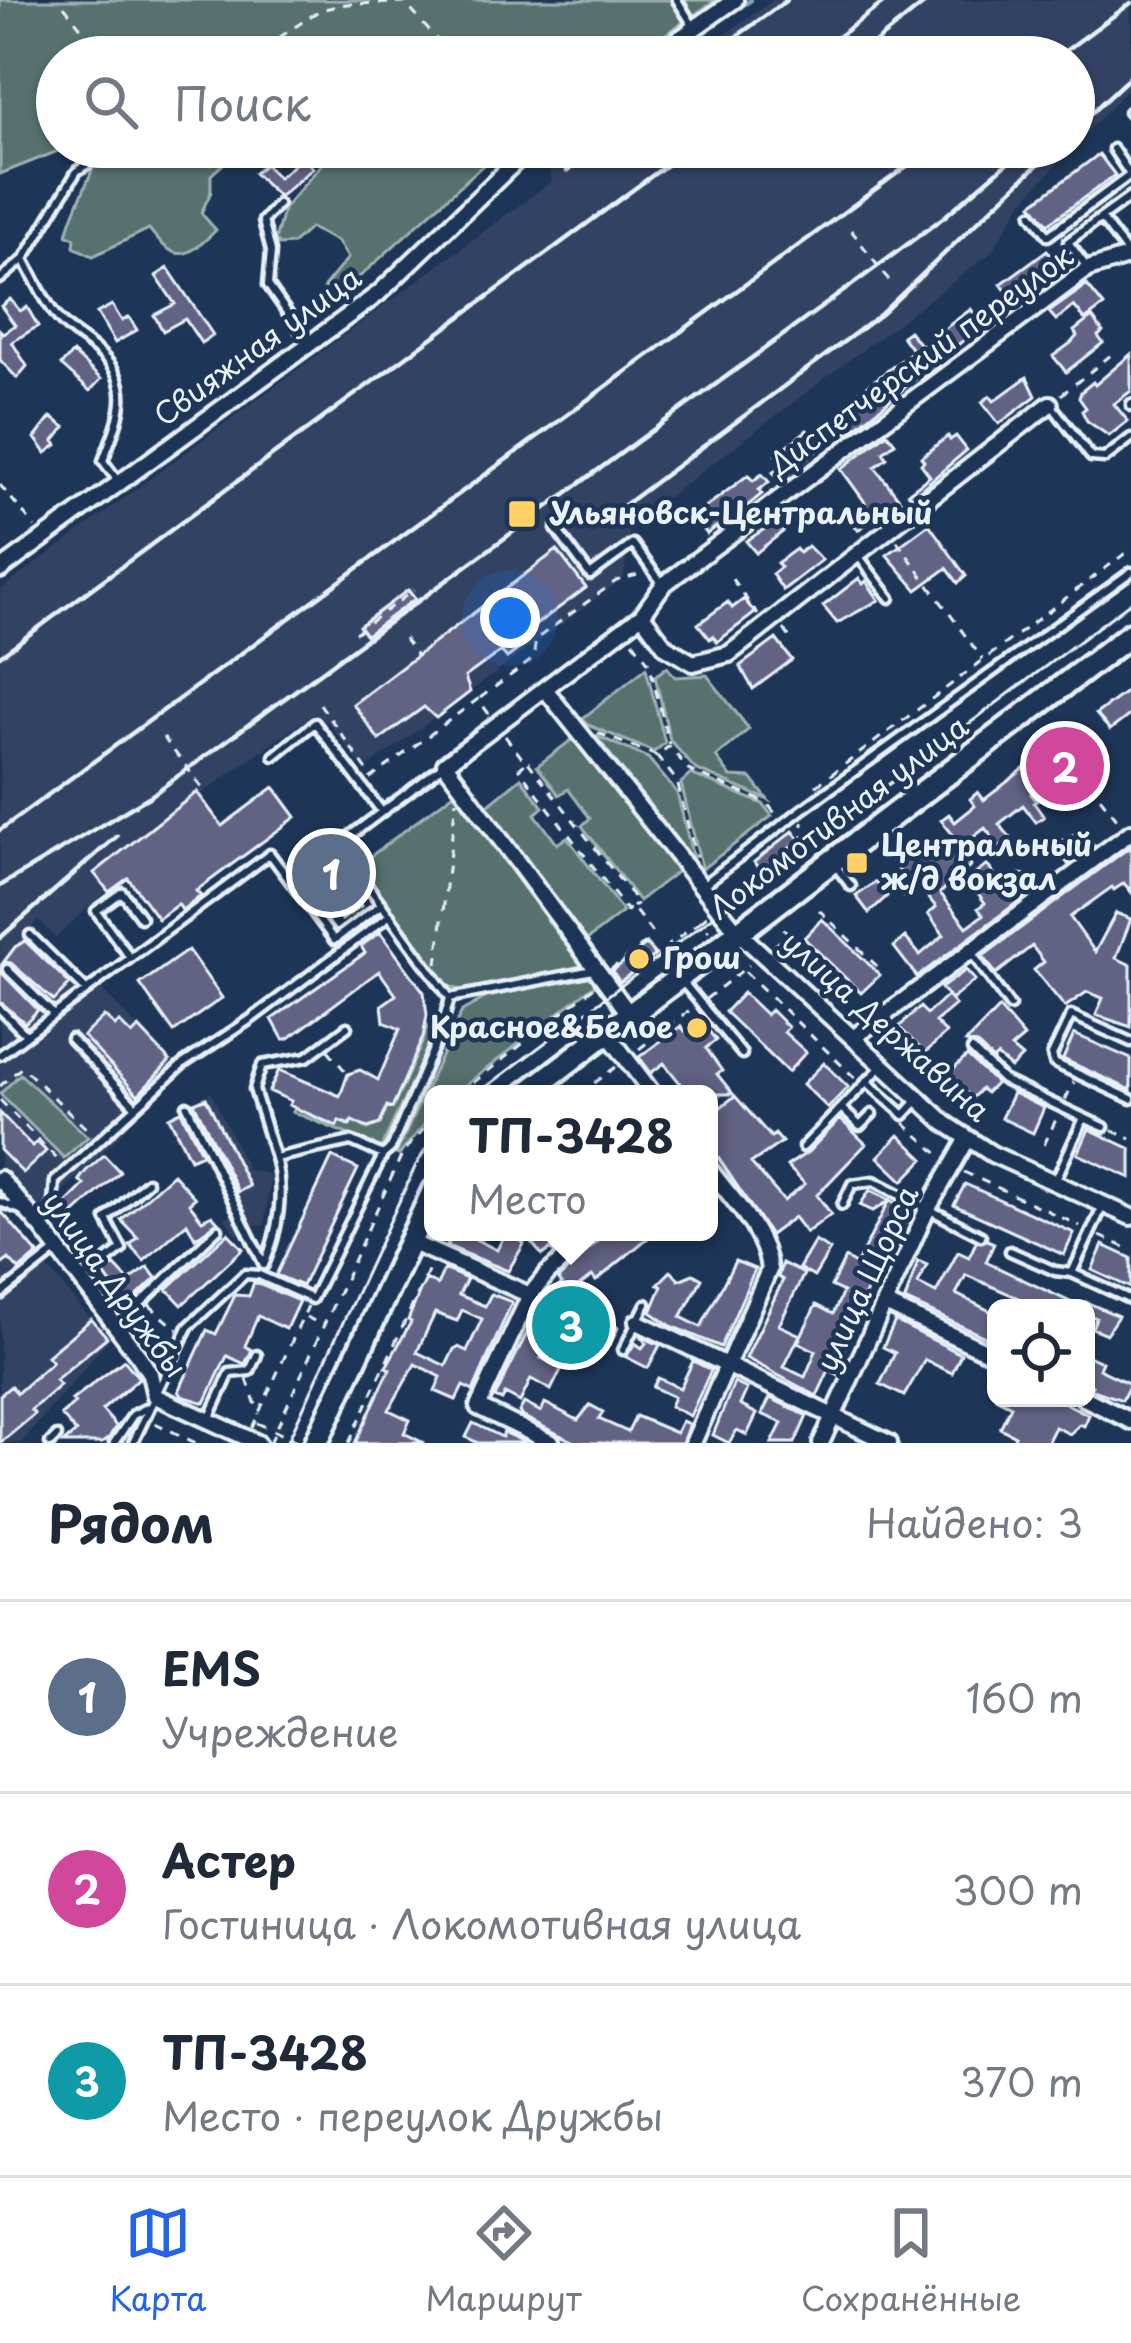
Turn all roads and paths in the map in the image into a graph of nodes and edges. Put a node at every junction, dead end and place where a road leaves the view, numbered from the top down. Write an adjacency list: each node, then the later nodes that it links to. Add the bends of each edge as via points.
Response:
1 (677, 0): 5 (lane)
2 (735, 0): 5 (street)
3 (405, 2): 7 (path, via 320,10); 8 (path)
4 (64, 6): 6 (path)
5 (694, 28): 9 (street)
6 (88, 36)
7 (281, 36)
8 (434, 36)
9 (683, 36)
10 (1113, 149): 13 (lane)
11 (82, 168): 20 (lane)
12 (510, 168): 24 (street, Свияжная улица, via 410,266)
13 (1131, 176): 16 (lane, via 1048,236)
14 (1131, 196): 17 (lane)
15 (278, 204): 24 (lane, via 263,221 268,285)
16 (1032, 214)
17 (1101, 218): 19 (lane); 21 (lane, via 1068,242)
18 (850, 230): 23 (path)
19 (1130, 256): 21 (street, Диспетчерский переулок)
20 (24, 259): 22 (lane); 30 (lane, via 56,316 103,355 121,386 119,422 103,461)
21 (1088, 269): 41 (street, Диспетчерский переулок)
22 (0, 279)
23 (890, 282)
24 (310, 344): 30 (street, Свияжная улица)
25 (1116, 351): 26 (path)
26 (1051, 404): 28 (lane, via 1090,457 1106,458); 33 (street)
27 (1131, 438): 28 (lane)
28 (1122, 446): 29 (lane)
29 (1131, 458)
30 (118, 482): 34 (street, Свияжная улица)
31 (0, 485): 34 (path)
32 (556, 529): 41 (lane, via 590,575 633,544)
33 (890, 530): 36 (street); 52 (path)
34 (44, 538): 37 (street, Свияжная улица)
35 (1131, 550): 52 (path)
36 (857, 555): 43 (lane); 45 (street)
37 (0, 571)
38 (1131, 572): 84 (lane)
39 (637, 575): 54 (path, via 616,581 536,639 533,659)
40 (732, 579): 45 (path)
41 (664, 585): 44 (street, Диспетчерский переулок)
42 (414, 590): 47 (path)
43 (890, 598)
44 (641, 615): 45 (street, via 666,647 693,663 729,654); 46 (street, Диспетчерский переулок)
45 (771, 622): 50 (path)
46 (624, 629): 53 (street, Диспетчерский переулок); 60 (path, via 649,663)
47 (356, 633)
48 (1131, 634): 79 (main road, Локомотивная улица)
49 (404, 638): 51 (path)
50 (792, 641)
51 (418, 657)
52 (983, 661): 72 (path)
53 (544, 689): 56 (street, улица Державина); 57 (street, Диспетчерский переулок)
54 (478, 700): 57 (path); 67 (path)
55 (320, 704): 67 (path)
56 (570, 721): 63 (path, via 577,716 586,728); 84 (street, улица Державина)
57 (497, 725): 64 (street, Диспетчерский переулок); 65 (path)
58 (1058, 729): 61 (path)
59 (163, 737): 71 (path)
60 (669, 746): 63 (path); 66 (path)
61 (1072, 747)
62 (274, 756): 67 (lane, via 315,723)
63 (657, 756): 69 (path)
64 (446, 764): 68 (street); 75 (lane)
65 (526, 764): 74 (path); 76 (path, via 519,770)
66 (690, 771): 69 (path); 73 (path, via 766,803 777,816)
67 (368, 781): 75 (lane)
68 (458, 781): 107 (street); 108 (path)
69 (677, 781): 78 (path)
70 (1089, 783): 77 (path)
71 (204, 790)
72 (803, 796)
73 (790, 806)
74 (564, 807): 76 (path); 80 (path)
75 (382, 812): 86 (lane, via 338,845)
76 (554, 815): 81 (path)
77 (1130, 833): 100 (street)
78 (696, 856)
79 (832, 860): 83 (lane); 95 (main road, Локомотивная улица)
80 (606, 862): 81 (path); 87 (path, via 638,903)
81 (596, 870): 87 (path)
82 (747, 886): 85 (path)
83 (851, 886)
84 (701, 887): 88 (street, улица Державина)
85 (760, 902)
86 (382, 904): 90 (lane); 101 (lane, via 334,940 270,854)
87 (632, 908): 97 (path)
88 (718, 909): 92 (path); 95 (street, улица Державина)
89 (819, 910): 106 (path)
90 (390, 915): 108 (lane); 143 (lane)
91 (141, 918): 101 (lane, via 122,892 97,910)
92 (701, 921): 94 (path); 99 (path)
93 (779, 923): 98 (path, via 789,934)
94 (711, 932)
95 (737, 932): 109 (main road, Локомотивная улица); 123 (street, улица Державина)
96 (29, 935): 111 (lane)
97 (657, 939): 99 (path); 107 (path)
98 (773, 947)
99 (664, 949): 110 (path)
100 (970, 952): 114 (lane); 123 (street)
101 (129, 956): 111 (lane)
102 (732, 959): 105 (path)
103 (749, 965): 105 (path)
104 (7, 969): 116 (lane)
105 (742, 971): 113 (path); 133 (path)
106 (883, 972)
107 (600, 975): 112 (lane); 117 (street); 134 (path)
108 (435, 977): 112 (lane)
109 (679, 977): 113 (lane); 117 (main road, Локомотивная улица)
110 (621, 982)
111 (85, 989): 116 (lane)
112 (450, 998): 154 (lane)
113 (700, 1003): 128 (lane); 130 (path)
114 (1010, 1006)
115 (0, 1009): 122 (lane)
116 (53, 1013): 122 (lane)
117 (630, 1016): 121 (main road, Локомотивная улица)
118 (1100, 1017): 120 (lane)
119 (346, 1027): 126 (lane)
120 (1096, 1027): 125 (lane); 140 (lane, via 1071,1015 1054,1063)
121 (607, 1033): 130 (street); 135 (main road, Локомотивная улица)
122 (26, 1035): 129 (lane)
123 (854, 1038): 131 (street, улица Державина)
124 (71, 1039): 143 (lane)
125 (1131, 1042)
126 (323, 1045): 132 (path); 155 (lane, via 307,1057 262,1065 254,1089)
127 (972, 1050): 146 (lane, via 1003,1080)
128 (742, 1054)
129 (0, 1055)
130 (626, 1059): 136 (path); 137 (street)
131 (882, 1065): 133 (lane); 139 (street, улица Державина)
132 (346, 1072)
133 (864, 1083): 139 (lane, via 904,1115); 144 (lane)
134 (471, 1085)
135 (538, 1085)
136 (592, 1085)
137 (646, 1085)
138 (0, 1086): 152 (path, via 22,1067)
139 (919, 1099): 151 (street, улица Державина)
140 (1131, 1099)
141 (0, 1100): 157 (path)
142 (188, 1106): 179 (lane)
143 (136, 1107): 152 (lane)
144 (841, 1108): 145 (lane, via 860,1126); 153 (lane)
145 (872, 1114)
146 (1084, 1118): 148 (lane); 161 (lane)
147 (900, 1120): 156 (path)
148 (1105, 1127): 150 (path)
149 (424, 1129): 193 (path, via 403,1152)
150 (1131, 1139)
151 (967, 1140): 156 (street, улица Щорса); 161 (street, улица Державина)
152 (99, 1141): 157 (lane)
153 (803, 1147)
154 (383, 1155): 155 (lane, via 351,1142); 185 (lane)
155 (275, 1158): 179 (lane, via 275,1240)
156 (953, 1167): 165 (street, улица Щорса); 171 (path)
157 (67, 1169): 169 (lane, via 55,1181)
158 (0, 1179): 167 (street, улица Дружбы)
159 (718, 1180): 200 (street, via 768,1260 767,1280)
160 (147, 1182): 182 (lane, via 106,1219 122,1249)
161 (1054, 1182): 164 (street, улица Державина)
162 (0, 1202): 167 (lane)
163 (842, 1204): 165 (lane, via 852,1184 874,1181)
164 (1103, 1204): 168 (street, улица Державина); 171 (lane)
165 (927, 1210): 172 (lane); 189 (street, улица Щорса)
166 (424, 1212): 174 (main road)
167 (30, 1214): 169 (street, улица Дружбы)
168 (1131, 1217)
169 (42, 1228): 175 (street, улица Дружбы)
170 (218, 1228): 187 (lane)
171 (1091, 1231): 177 (path); 180 (lane)
172 (981, 1236)
173 (584, 1241): 184 (street)
174 (410, 1242): 178 (street); 217 (main road)
175 (58, 1249): 182 (street, улица Дружбы); 183 (lane)
176 (1010, 1250): 180 (lane)
177 (1131, 1250)
178 (436, 1253): 184 (street); 218 (path)
179 (264, 1265): 181 (lane)
180 (1072, 1273): 186 (lane)
181 (259, 1274): 185 (lane); 195 (lane, via 245,1274)
182 (82, 1280): 194 (street, улица Дружбы)
183 (0, 1295)
184 (530, 1295): 190 (lane); 219 (street, via 478,1407)
185 (312, 1299): 191 (path)
186 (1131, 1300)
187 (145, 1301): 194 (lane); 195 (path)
188 (646, 1304): 192 (lane)
189 (885, 1304): 197 (street); 205 (street, улица Щорса)
190 (566, 1312)
191 (304, 1316): 193 (path); 199 (path)
192 (637, 1322): 196 (lane); 200 (street)
193 (323, 1325): 210 (path)
194 (116, 1326): 202 (street, улица Дружбы, via 150,1374)
195 (184, 1334): 202 (lane)
196 (623, 1350)
197 (987, 1352)
198 (257, 1355): 199 (path); 201 (lane)
199 (281, 1366): 204 (path)
200 (728, 1366): 205 (street); 220 (street)
201 (244, 1371): 204 (path); 208 (lane, via 230,1373)
202 (152, 1401): 206 (lane); 208 (street, улица Дружбы); 212 (lane)
203 (1095, 1403): 207 (street)
204 (259, 1414): 209 (path)
205 (834, 1417): 221 (street, улица Щорса); 222 (street)
206 (145, 1418): 213 (lane); 214 (path)
207 (1131, 1420)
208 (208, 1421): 211 (street, улица Дружбы)
209 (255, 1422): 210 (path); 211 (path)
210 (275, 1431): 215 (path); 216 (path)
211 (253, 1441)
212 (114, 1443)
213 (133, 1443)
214 (196, 1443)
215 (270, 1443)
216 (301, 1443)
217 (316, 1443)
218 (349, 1443)
219 (552, 1443)
220 (693, 1443)
221 (821, 1443)
222 (889, 1443)

